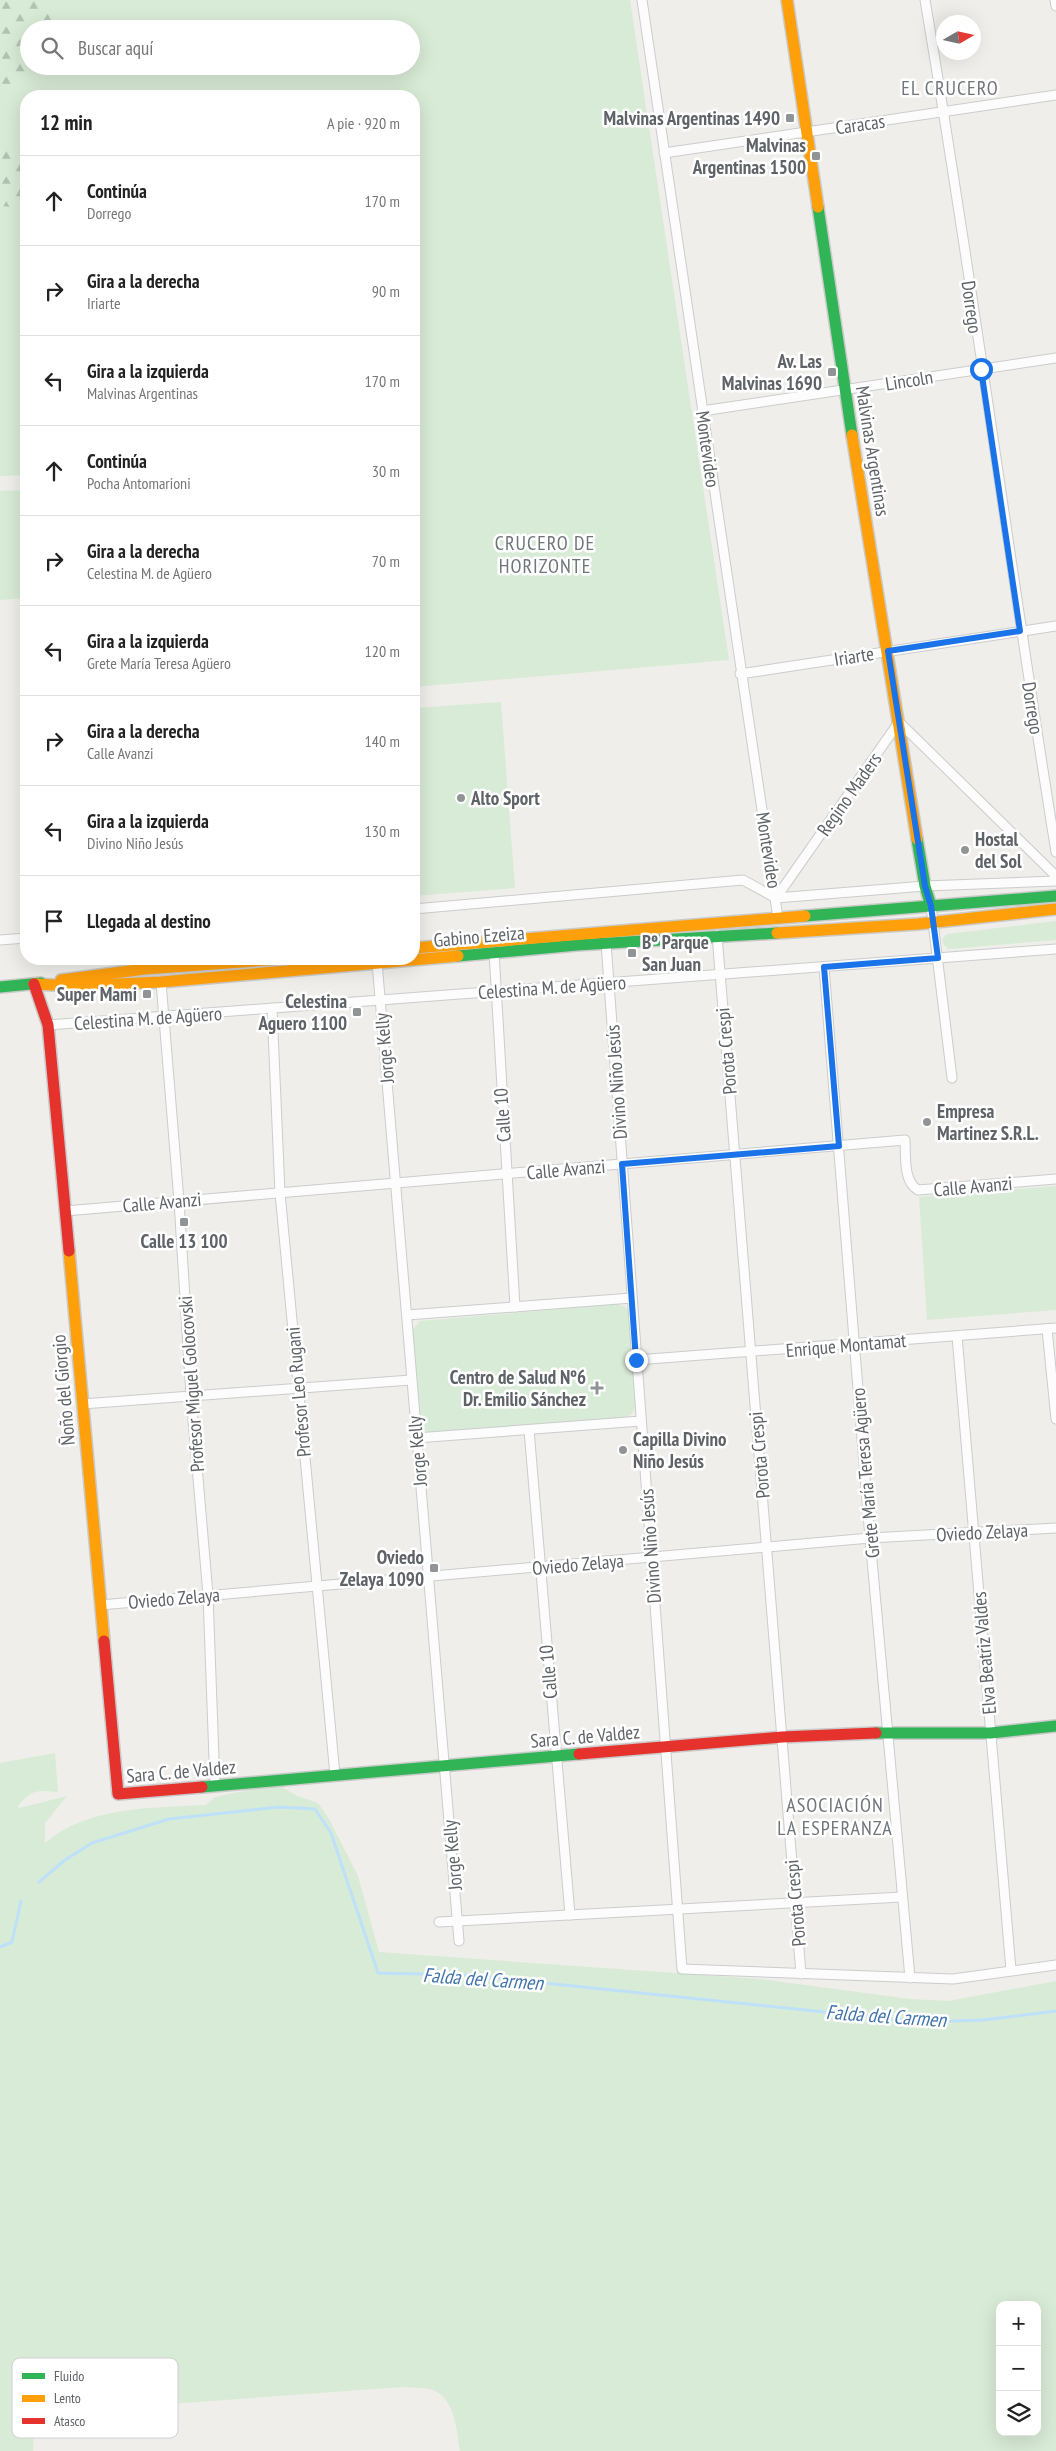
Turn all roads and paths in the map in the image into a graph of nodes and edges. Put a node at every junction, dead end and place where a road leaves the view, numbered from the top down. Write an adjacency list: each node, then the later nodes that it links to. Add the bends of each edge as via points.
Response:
1 (642, 0): 9 (street, Montevideo)
2 (787, 0): 8 (street, Malvinas Argentinas)
3 (925, 0): 7 (street, Dorrego)
4 (1055, 0): 5 (street)
5 (1056, 6)
6 (1056, 95): 7 (street, Caracas)
7 (944, 111): 8 (street, Caracas); 11 (street, Dorrego)
8 (808, 132): 9 (street, Caracas); 12 (street, Malvinas Argentinas)
9 (664, 153): 13 (street, Montevideo)
10 (1056, 358): 11 (street, Lincoln)
11 (981, 369): 12 (street, Lincoln); 15 (street, Dorrego)
12 (845, 390): 13 (street, Lincoln); 16 (street, Malvinas Argentinas)
13 (702, 411): 17 (street, Montevideo)
14 (1056, 626): 15 (street, Iriarte)
15 (1020, 631): 16 (street, Iriarte); 19 (street, Dorrego)
16 (888, 651): 17 (street, Iriarte); 18 (street, Malvinas Argentinas)
17 (740, 674): 24 (street, Montevideo)
18 (899, 722): 20 (street); 22 (street, Malvinas Argentinas); 24 (street, Regino Maders)
19 (1056, 852)
20 (1056, 876)
21 (1056, 881): 22 (street)
22 (925, 886): 24 (street); 25 (street, Malvinas Argentinas)
23 (1056, 896): 25 (street, Gabino Ezeiza)
24 (776, 898): 26 (street, via 743,880); 28 (street, Montevideo)
25 (931, 906): 28 (street, Gabino Ezeiza); 29 (street)
26 (420, 908)
27 (1056, 909): 29 (street, Gabino Ezeiza)
28 (778, 918): 34 (street, Gabino Ezeiza)
29 (933, 923): 30 (street, Gabino Ezeiza); 38 (street)
30 (717, 935): 33 (street, Gabino Ezeiza); 43 (street, Porota Crespi)
31 (20, 938): 32 (street)
32 (0, 940)
33 (606, 943): 36 (street, Gabino Ezeiza); 45 (street, Divino Niño Jesús)
34 (420, 948)
35 (1056, 949): 38 (street, Celestina M. de Agüero)
36 (494, 952): 37 (street, Gabino Ezeiza); 48 (street, Calle 10)
37 (420, 958)
38 (938, 958): 42 (street, Celestina M. de Agüero); 53 (street)
39 (200, 965): 46 (street)
40 (345, 965): 44 (street, Gabino Ezeiza)
41 (378, 965): 49 (street, Jorge Kelly)
42 (824, 967): 43 (street, Celestina M. de Agüero); 54 (street, Grete María Teresa Agüero)
43 (720, 975): 45 (street, Celestina M. de Agüero); 55 (street, Porota Crespi)
44 (161, 982): 46 (street, Gabino Ezeiza, via 75,986); 51 (street, Profesor Miguel Golocovski)
45 (609, 983): 48 (street, Celestina M. de Agüero); 56 (street, Divino Niño Jesús)
46 (34, 984): 47 (street); 52 (street, Ñoño del Giorgio)
47 (0, 987)
48 (494, 991): 49 (street, Celestina M. de Agüero); 57 (street, Calle 10)
49 (380, 1000): 50 (street, Celestina M. de Agüero); 59 (street, Jorge Kelly)
50 (272, 1008): 51 (street, Celestina M. de Agüero); 60 (street, Profesor Leo Rugani)
51 (163, 1016): 52 (street, Celestina M. de Agüero); 61 (street, Profesor Miguel Golocovski)
52 (48, 1025): 62 (street, Ñoño del Giorgio)
53 (952, 1078)
54 (839, 1146): 55 (street, Calle Avanzi); 58 (street, Calle Avanzi, via 905,1140 907,1175 918,1190); 68 (street, Grete María Teresa Agüero)
55 (735, 1155): 56 (street, Calle Avanzi); 69 (street, Porota Crespi)
56 (622, 1164): 57 (street, Calle Avanzi); 63 (street, Divino Niño Jesús)
57 (506, 1174): 59 (street, Calle Avanzi); 64 (street, Calle 10)
58 (1056, 1180)
59 (396, 1183): 60 (street, Calle Avanzi); 65 (street, Jorge Kelly)
60 (280, 1193): 61 (street, Calle Avanzi); 72 (street, Profesor Leo Rugani)
61 (179, 1201): 62 (street, Calle Avanzi); 73 (street, Profesor Miguel Golocovski)
62 (65, 1211): 74 (street, Ñoño del Giorgio)
63 (632, 1298): 64 (street); 70 (street, Divino Niño Jesús)
64 (515, 1307): 65 (street)
65 (407, 1315): 71 (street, Jorge Kelly)
66 (1052, 1329): 67 (street, Enrique Montamat); 75 (street)
67 (957, 1336): 68 (street, Enrique Montamat); 80 (street, Elva Beatriz Valdes)
68 (854, 1344): 69 (street, Enrique Montamat); 81 (street, Grete María Teresa Agüero)
69 (751, 1352): 70 (street, Enrique Montamat); 82 (street, Porota Crespi)
70 (636, 1360): 76 (street, Divino Niño Jesús)
71 (411, 1380): 72 (street); 78 (street, Jorge Kelly)
72 (298, 1388): 73 (street); 86 (street, Profesor Leo Rugani)
73 (191, 1396): 74 (street); 87 (street, Profesor Miguel Golocovski)
74 (82, 1404): 88 (street, Ñoño del Giorgio)
75 (1056, 1419)
76 (641, 1421): 77 (street); 83 (street, Divino Niño Jesús)
77 (529, 1430): 78 (street); 84 (street, Calle 10)
78 (416, 1438): 85 (street, Jorge Kelly)
79 (1056, 1528): 80 (street, Oviedo Zelaya)
80 (974, 1533): 81 (street, Oviedo Zelaya); 91 (street, Elva Beatriz Valdes)
81 (870, 1538): 82 (street, Oviedo Zelaya); 90 (street, Grete María Teresa Agüero)
82 (766, 1547): 83 (street, Oviedo Zelaya); 92 (street, Porota Crespi)
83 (651, 1557): 84 (street, Oviedo Zelaya); 93 (street, Divino Niño Jesús)
84 (539, 1567): 85 (street, Oviedo Zelaya); 94 (street, Calle 10)
85 (428, 1576): 86 (street, Oviedo Zelaya); 95 (street, Jorge Kelly)
86 (315, 1586): 87 (street, Oviedo Zelaya); 96 (street, Profesor Leo Rugani)
87 (208, 1596): 88 (street, Oviedo Zelaya); 97 (street, Profesor Miguel Golocovski)
88 (100, 1605): 98 (street, Ñoño del Giorgio)
89 (1056, 1726): 91 (street, Sara C. de Valdez)
90 (887, 1733): 91 (street, Sara C. de Valdez); 92 (street, Sara C. de Valdez); 99 (street, Grete María Teresa Agüero)
91 (991, 1733): 107 (street, Elva Beatriz Valdes)
92 (782, 1737): 93 (street, Sara C. de Valdez); 100 (street, Porota Crespi)
93 (665, 1747): 94 (street, Sara C. de Valdez); 101 (street, Divino Niño Jesús)
94 (556, 1756): 95 (street, Sara C. de Valdez); 102 (street, Calle 10)
95 (444, 1766): 96 (street, Sara C. de Valdez); 104 (street, Jorge Kelly)
96 (335, 1776): 97 (street, Sara C. de Valdez)
97 (215, 1786): 98 (street, Sara C. de Valdez)
98 (118, 1794)
99 (902, 1897): 100 (street); 109 (street, Grete María Teresa Agüero)
100 (796, 1902): 101 (street); 108 (street, Porota Crespi)
101 (678, 1910): 102 (street); 108 (street, Divino Niño Jesús, via 682,1969)
102 (570, 1915): 104 (street)
103 (439, 1922): 104 (street)
104 (458, 1922): 105 (street, Jorge Kelly)
105 (459, 1940)
106 (1056, 1965): 107 (street)
107 (1011, 1970): 109 (street, via 953,1980)
108 (801, 1974): 109 (street)
109 (910, 1978)

